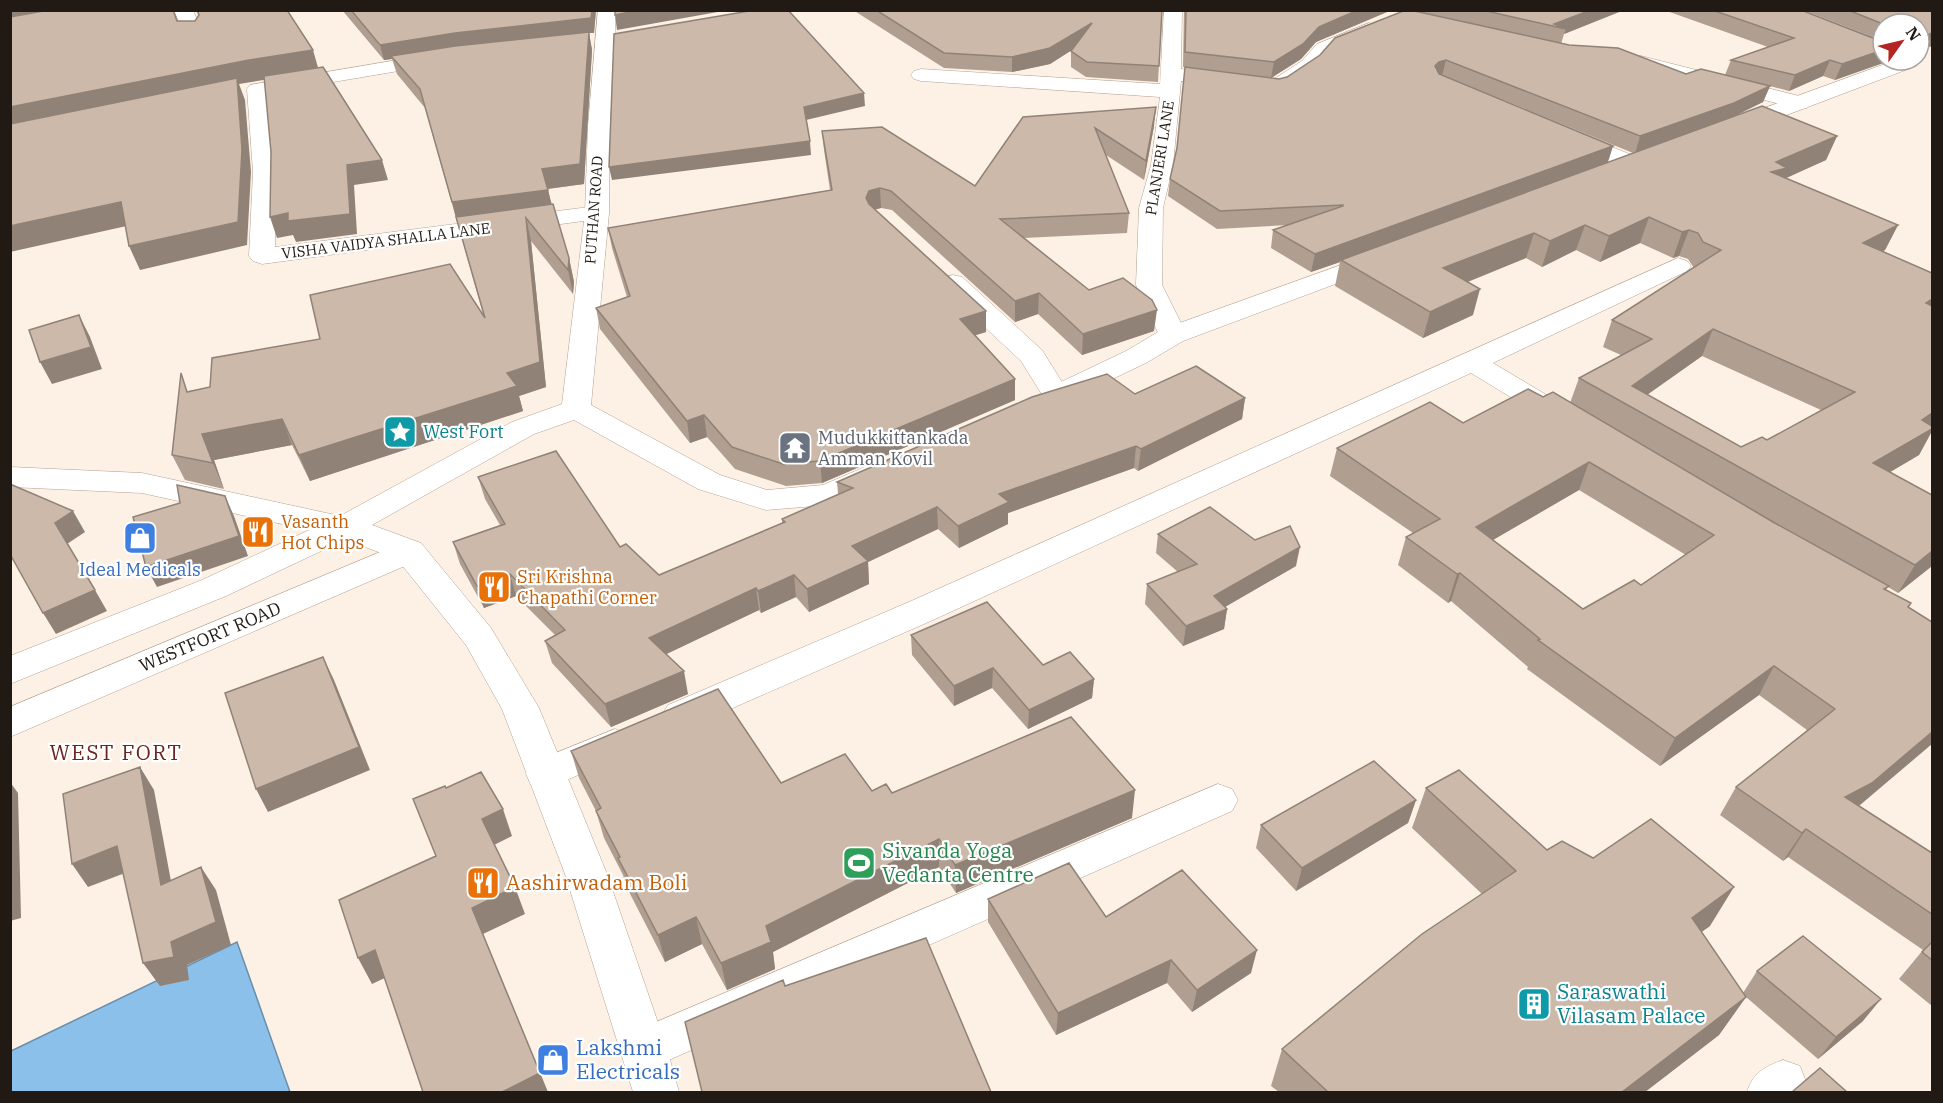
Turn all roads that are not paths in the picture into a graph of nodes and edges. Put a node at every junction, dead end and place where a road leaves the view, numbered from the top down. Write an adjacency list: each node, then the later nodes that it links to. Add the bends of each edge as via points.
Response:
1 (183, 10): 5 (street)
2 (607, 10): 17 (street, PUTHAN ROAD)
3 (1173, 10): 10 (street, PLANJERI LANE)
4 (1384, 22): 10 (street, via 1324,48 1310,65 1276,87)
5 (194, 36)
6 (459, 56): 11 (street)
7 (1628, 59): 13 (street)
8 (1889, 72): 13 (street)
9 (921, 75): 10 (street)
10 (1170, 82): 21 (street, PLANJERI LANE, via 1162,165 1151,208 1149,285)
11 (257, 88): 12 (street); 17 (street, VISHA VAIDYA SHALLA LANE, via 264,138 262,256)
12 (234, 93)
13 (1799, 103): 15 (street)
14 (1549, 128): 16 (street, via 1645,160)
15 (1711, 136)
16 (1600, 177)
17 (597, 213): 23 (street, PUTHAN ROAD)
18 (1398, 252): 21 (street)
19 (932, 263): 21 (street, via 1032,356 1045,400)
20 (1678, 266): 22 (street)
21 (1173, 335)
22 (1472, 362): 24 (street); 31 (street, via 932,606)
23 (576, 410): 25 (street, via 709,482 766,500 828,495); 27 (street, via 523,428)
24 (1582, 428)
25 (904, 462)
26 (10, 477): 27 (street, via 142,483)
27 (344, 527): 28 (street); 29 (street, via 214,588)
28 (409, 551): 30 (street, WESTFORT ROAD); 31 (street, via 478,637 520,708)
29 (10, 671)
30 (10, 723)
31 (545, 774): 33 (street, via 586,874)
32 (1218, 800): 33 (street)
33 (644, 1048): 34 (street)
34 (657, 1092)

